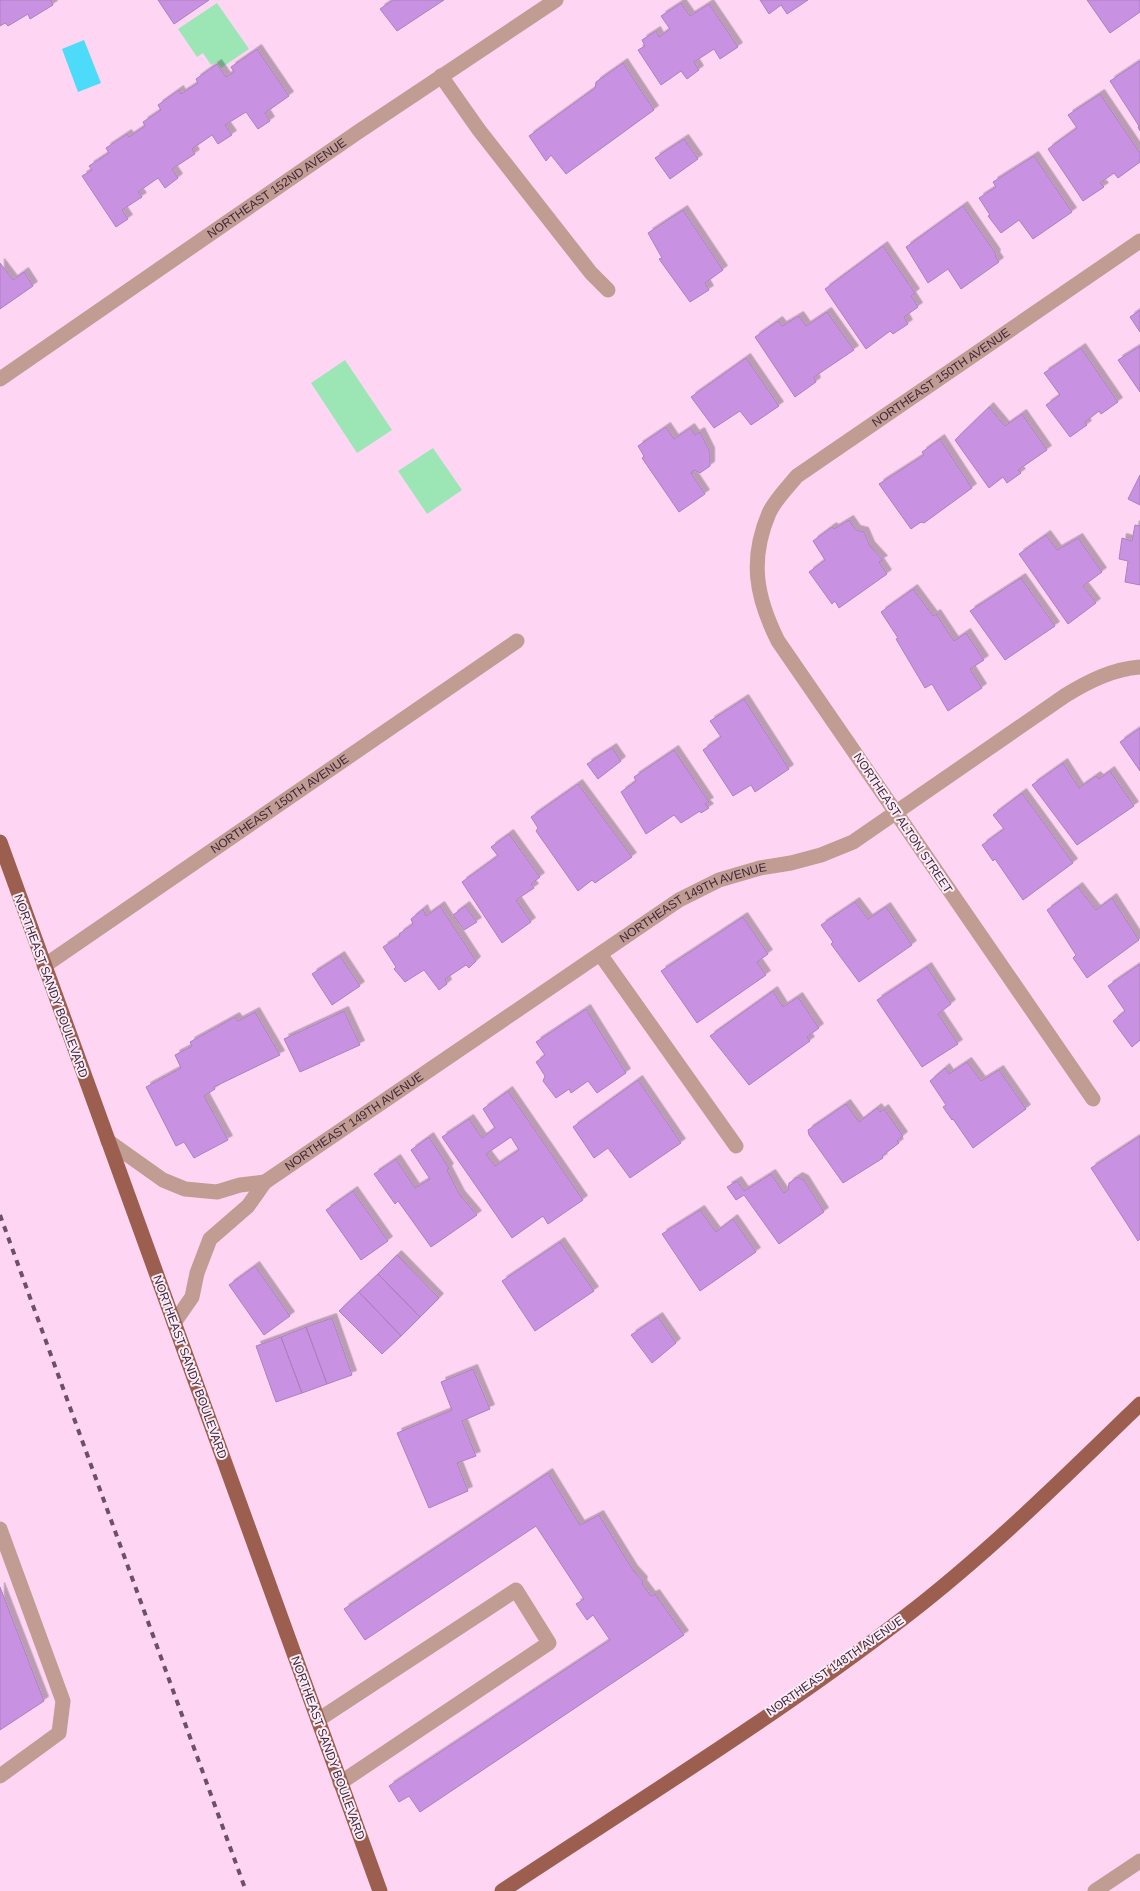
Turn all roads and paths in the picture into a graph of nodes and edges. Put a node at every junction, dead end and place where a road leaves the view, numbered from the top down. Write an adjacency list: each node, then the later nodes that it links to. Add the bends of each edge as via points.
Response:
1 (556, 0): 2 (street, NORTHEAST 152ND AVENUE)
2 (441, 76): 4 (street, via 479,130 591,273); 5 (street, NORTHEAST 152ND AVENUE)
3 (1140, 242): 6 (street, NORTHEAST 150TH AVENUE, via 797,476 770,512)
4 (608, 290)
5 (0, 379)
6 (763, 532): 9 (street, NORTHEAST ALTON STREET, via 756,574 764,613 778,641)
7 (517, 641): 12 (street, NORTHEAST 150TH AVENUE)
8 (1140, 667): 9 (street, NORTHEAST 149TH AVENUE, via 1126,668 1091,680 1066,695)
9 (896, 814): 11 (street, NORTHEAST 149TH AVENUE, via 852,842 821,855 719,880 679,900); 13 (street, NORTHEAST ALTON STREET)
10 (0, 842): 12 (main road, NORTHEAST SANDY BOULEVARD)
11 (600, 954): 15 (street); 16 (street, NORTHEAST 149TH AVENUE)
12 (44, 966): 14 (main road, NORTHEAST SANDY BOULEVARD)
13 (1093, 1099)
14 (108, 1141): 16 (street, NORTHEAST 149TH AVENUE, via 163,1180 185,1189 217,1192); 17 (main road, NORTHEAST SANDY BOULEVARD)
15 (736, 1146)
16 (265, 1182): 17 (street, NORTHEAST 149TH AVENUE, via 248,1206 210,1239 192,1297)
17 (174, 1323): 20 (main road, NORTHEAST SANDY BOULEVARD)
18 (1140, 1404): 25 (main road, NORTHEAST 148TH AVENUE, via 998,1538 907,1615 724,1745)
19 (0, 1529): 21 (street, via 62,1701 58,1733)
20 (318, 1720): 22 (main road, NORTHEAST SANDY BOULEVARD); 22 (street, via 516,1590 549,1643)
21 (0, 1776)
22 (340, 1783): 24 (main road, NORTHEAST SANDY BOULEVARD)
23 (1140, 1861): 26 (street)
24 (380, 1891)
25 (502, 1891)
26 (1096, 1891)

